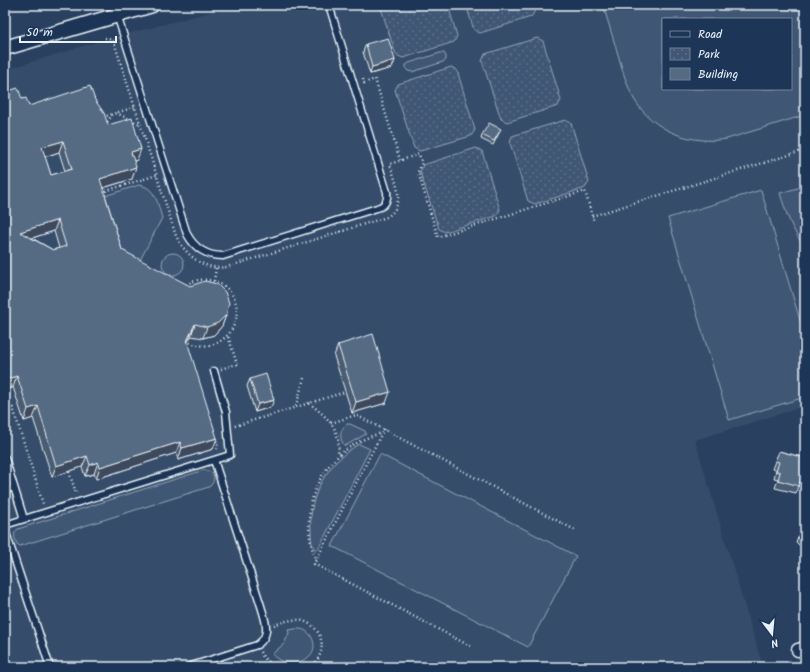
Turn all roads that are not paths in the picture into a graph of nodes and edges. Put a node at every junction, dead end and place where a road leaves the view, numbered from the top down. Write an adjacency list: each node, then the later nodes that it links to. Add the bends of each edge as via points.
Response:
1 (152, 5): 3 (street)
2 (328, 5): 3 (lane, via 387,192 387,199 381,207 223,256 201,250 187,234)
3 (117, 15): 4 (street)
4 (5, 48)
5 (214, 371): 7 (lane, via 226,412 230,454)
6 (5, 458): 8 (lane)
7 (214, 460): 10 (lane); 14 (lane, via 267,627 266,635 257,645)
8 (14, 487): 9 (lane); 10 (lane)
9 (5, 490)
10 (24, 519): 11 (lane)
11 (5, 525)
12 (5, 530): 13 (lane)
13 (50, 667)
14 (188, 667)

